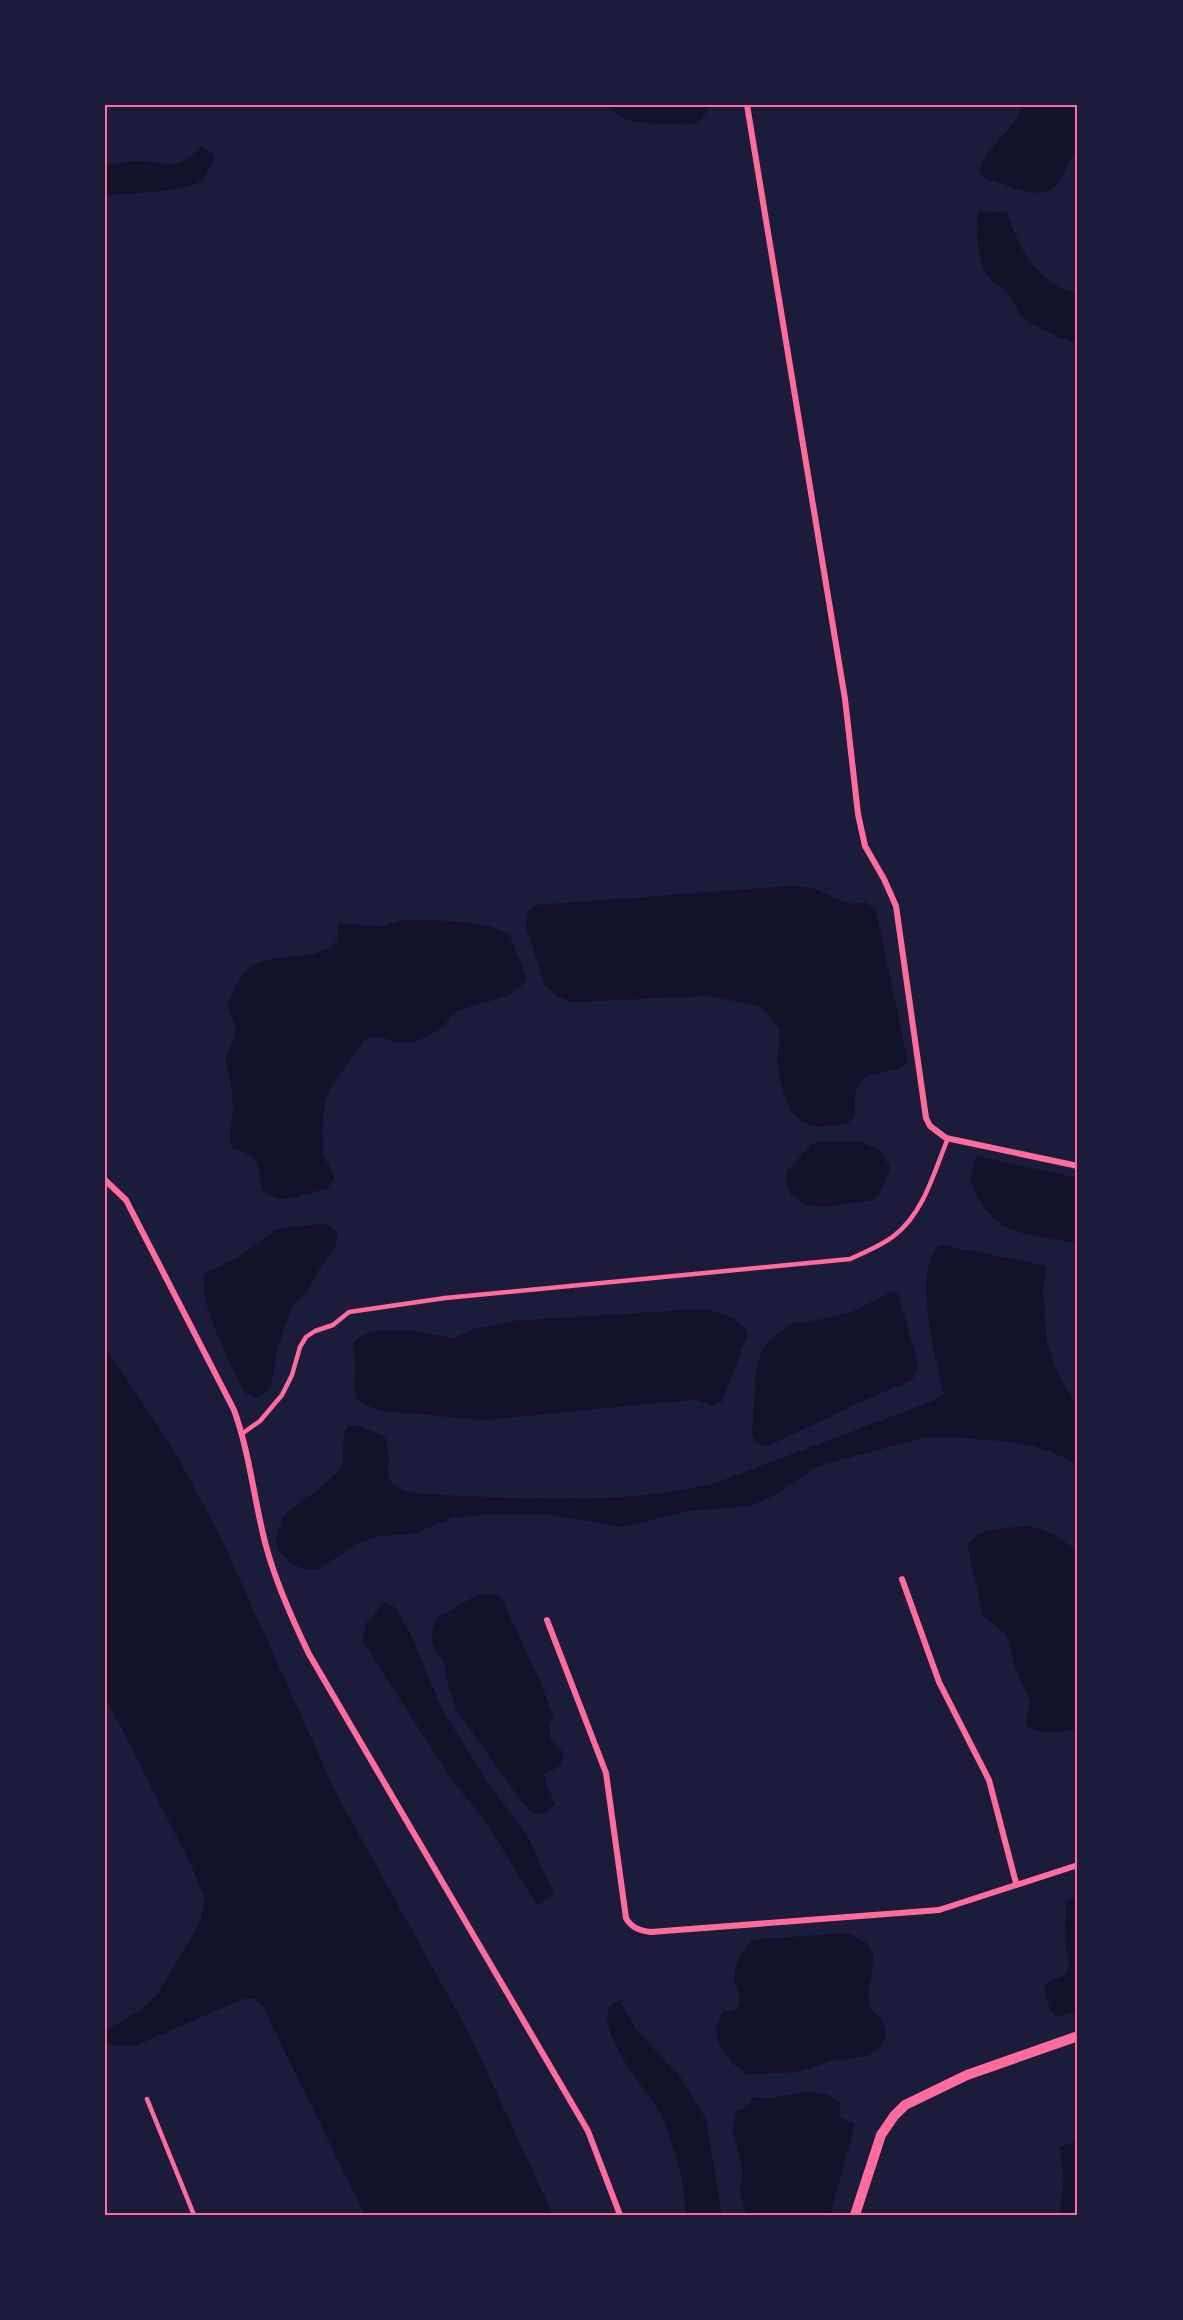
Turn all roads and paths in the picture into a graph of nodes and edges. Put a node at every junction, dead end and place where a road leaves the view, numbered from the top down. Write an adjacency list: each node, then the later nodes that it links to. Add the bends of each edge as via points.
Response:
1 (747, 105): 2 (street, via 843,687 858,814 865,846 896,906 926,1118 930,1126)
2 (948, 1138): 3 (street); 5 (lane, via 919,1208 907,1224 894,1237 850,1259 445,1298 349,1312 333,1325 306,1337 282,1395 260,1421)
3 (1078, 1166)
4 (105, 1180): 5 (street, via 126,1200 230,1398)
5 (243, 1433): 13 (street, via 267,1548 303,1641 588,2131)
6 (902, 1579): 9 (street, via 939,1682 989,1780)
7 (547, 1620): 9 (street, via 606,1773 626,1918 634,1927 651,1932 939,1910)
8 (1078, 1865): 9 (street)
9 (1016, 1883)
10 (1078, 2036): 14 (street, via 967,2075 905,2105 881,2135)
11 (147, 2099): 12 (lane)
12 (194, 2215)
13 (620, 2215)
14 (855, 2215)

